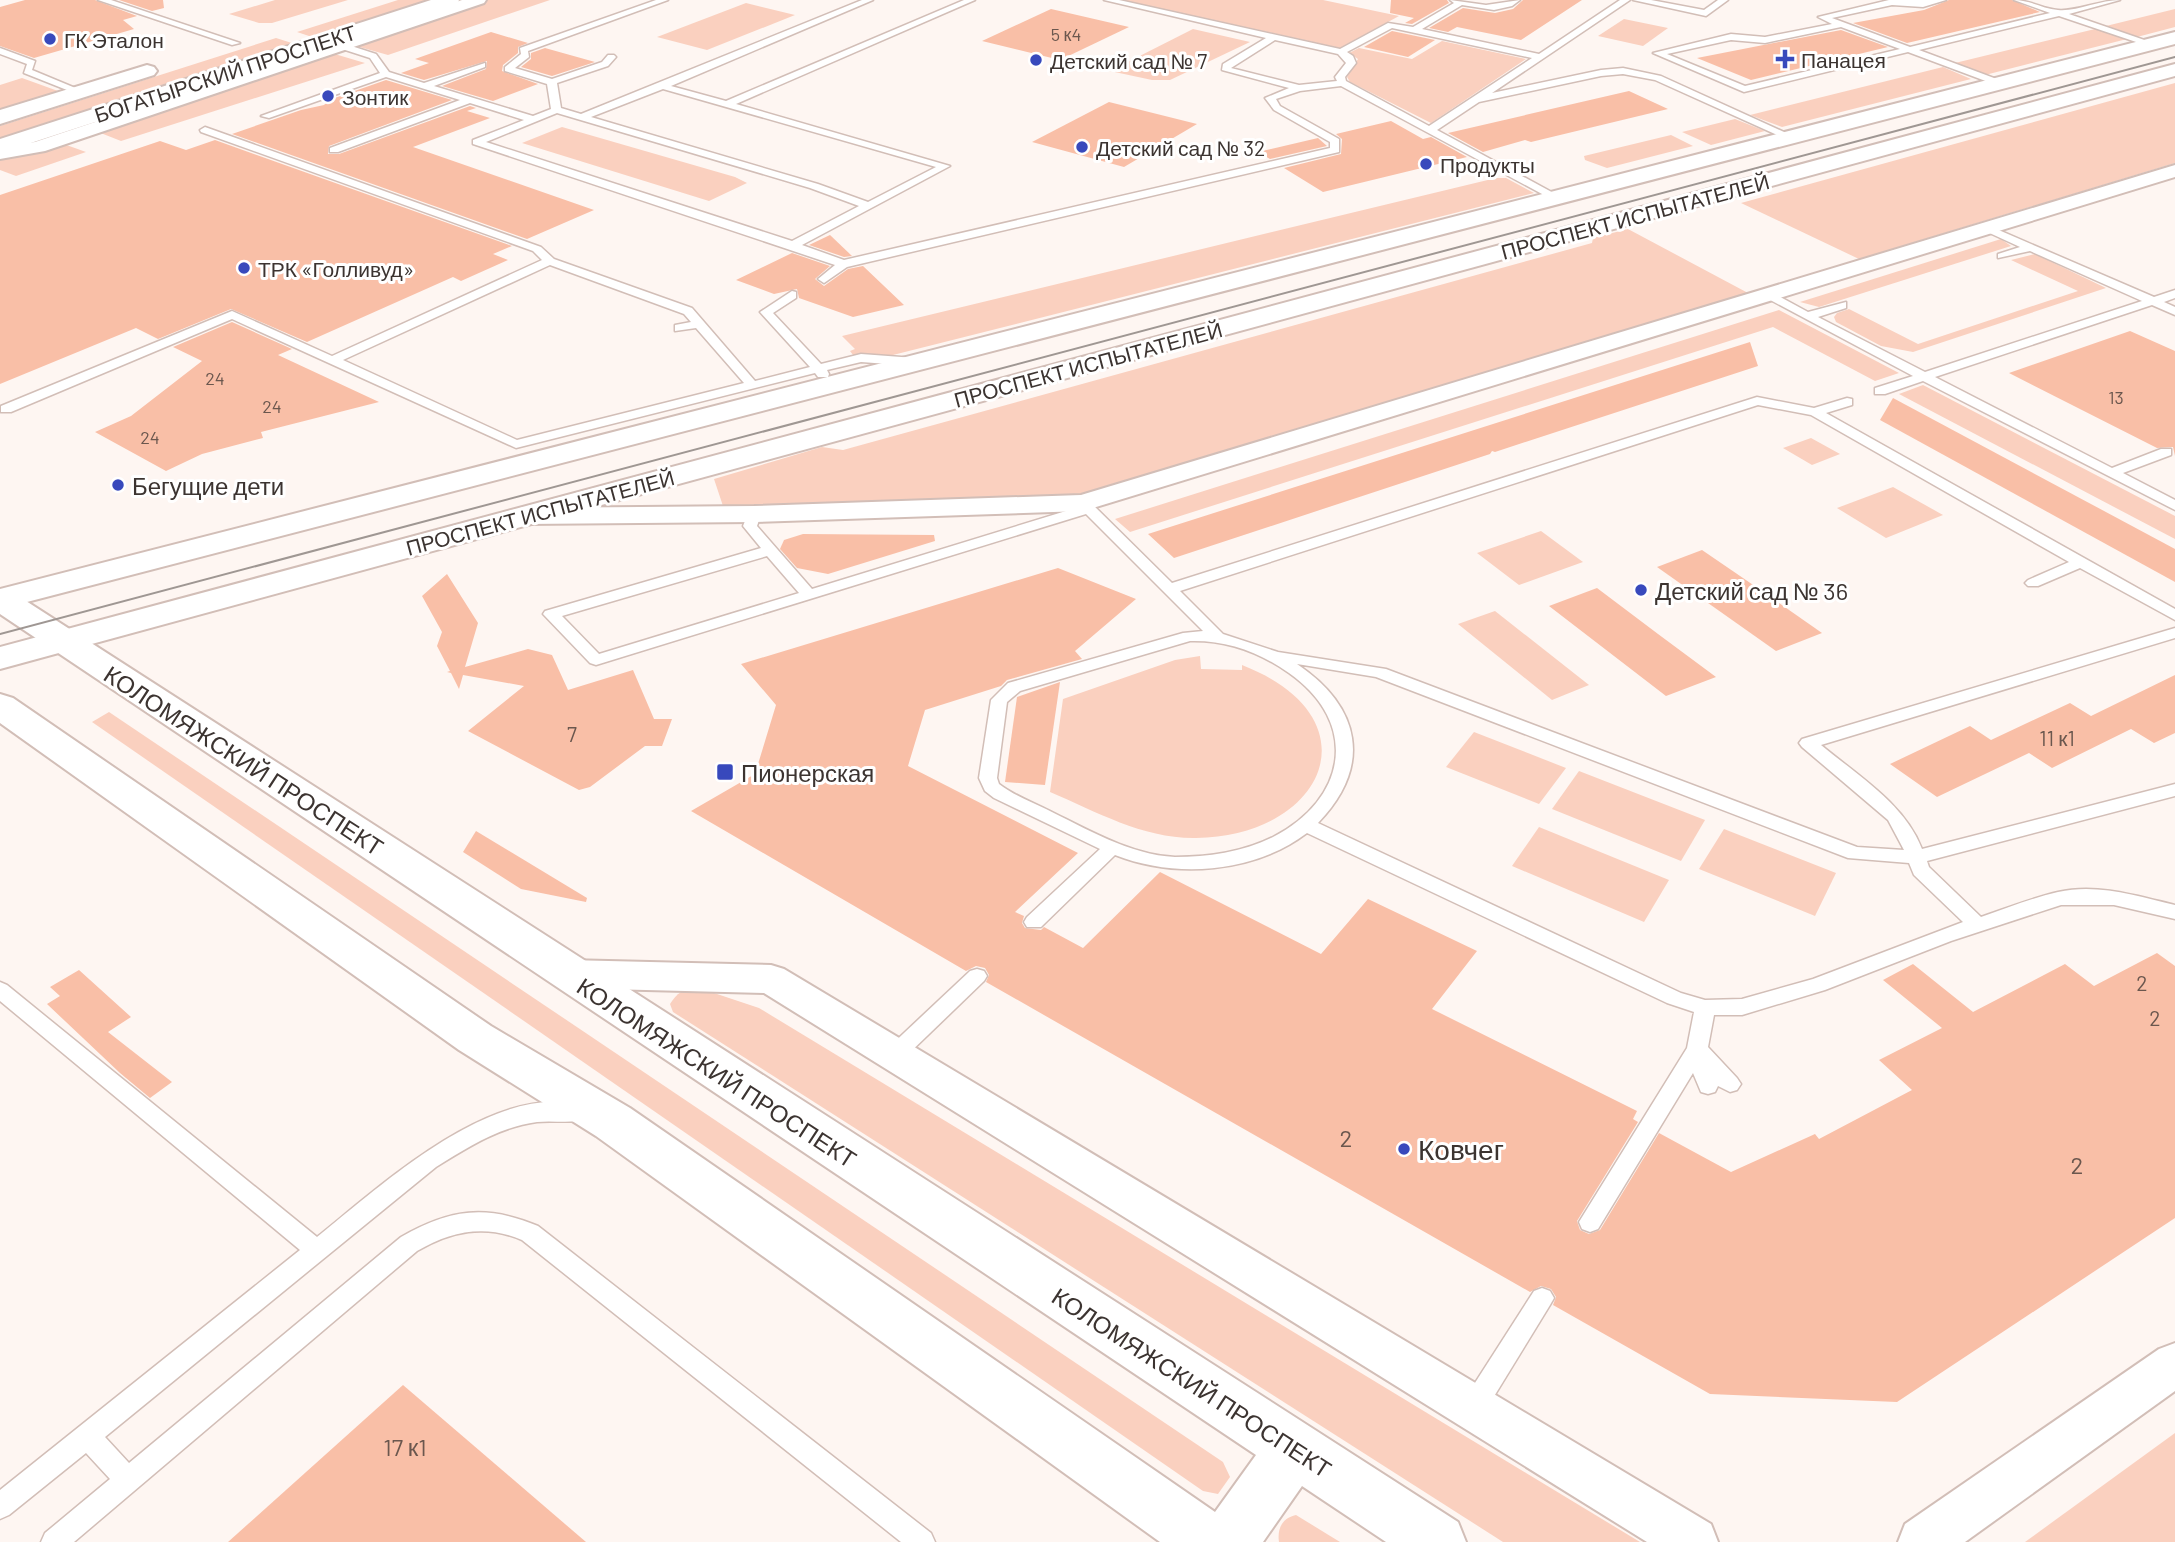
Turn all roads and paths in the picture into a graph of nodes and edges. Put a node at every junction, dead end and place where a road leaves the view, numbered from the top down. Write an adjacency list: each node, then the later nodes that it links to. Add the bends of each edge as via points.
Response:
1 (102, 0): 23 (lane)
2 (450, 0): 58 (main road, БОГАТЫРСКИЙ ПРОСПЕКТ)
3 (478, 0): 25 (street)
4 (664, 0): 27 (lane)
5 (869, 0): 44 (lane)
6 (971, 0): 49 (lane)
7 (1108, 0): 21 (lane)
8 (1516, 0): 14 (lane, via 1495,8)
9 (1637, 0): 16 (lane)
10 (1724, 0): 16 (lane, via 1706,13)
11 (1942, 0): 18 (lane, via 1892,2 1822,17)
12 (2018, 0): 17 (lane)
13 (2116, 0): 17 (lane)
14 (1458, 1): 19 (lane)
15 (1621, 3): 16 (lane, via 1673,16); 33 (lane)
16 (1683, 9)
17 (2059, 13): 24 (lane); 26 (lane)
18 (1840, 25): 26 (lane); 26 (lane, via 1765,40 1731,37 1657,53 1744,89)
19 (1414, 30): 29 (lane, via 1391,25); 33 (lane)
20 (260, 35): 23 (main road, БОГАТЫРСКИЙ ПРОСПЕКТ)
21 (1275, 37): 29 (lane); 45 (lane, via 1227,69)
22 (2175, 38): 24 (main road, ПРОСПЕКТ ИСПЫТАТЕЛЕЙ)
23 (236, 43): 30 (main road, БОГАТЫРСКИЙ ПРОСПЕКТ)
24 (2151, 44): 42 (main road, ПРОСПЕКТ ИСПЫТАТЕЛЕЙ)
25 (338, 45): 35 (lane, via 373,56); 60 (street, via 38,146)
26 (1907, 49): 42 (lane)
27 (523, 50): 31 (lane); 40 (lane, via 526,55 508,69)
28 (0, 51): 46 (lane, via 32,63 27,71)
29 (1341, 52): 41 (lane, via 1351,63 1340,77)
30 (197, 55)
31 (505, 57)
32 (611, 57): 40 (lane, via 605,64)
33 (1541, 57): 48 (lane)
34 (171, 64): 46 (main road, БОГАТЫРСКИЙ ПРОСПЕКТ)
35 (378, 65): 37 (lane); 39 (lane)
36 (482, 65): 43 (lane)
37 (365, 69)
38 (2175, 70): 94 (main road, ПРОСПЕКТ ИСПЫТАТЕЛЕЙ)
39 (386, 74): 43 (lane); 51 (lane)
40 (552, 82): 50 (lane)
41 (1342, 83): 45 (lane); 56 (lane)
42 (1999, 83): 57 (main road, ПРОСПЕКТ ИСПЫТАТЕЛЕЙ)
43 (424, 86): 47 (lane)
44 (662, 86): 49 (lane); 53 (lane)
45 (1299, 88): 69 (lane, via 1270,98 1277,108 1335,141 1335,149)
46 (80, 92): 52 (main road, БОГАТЫРСКИЙ ПРОСПЕКТ)
47 (469, 100): 54 (lane); 59 (lane)
48 (1474, 100): 56 (lane); 57 (lane, via 1623,71 1658,78)
49 (727, 104): 63 (lane, via 945,166)
50 (556, 110): 53 (lane); 54 (lane)
51 (266, 116)
52 (0, 117)
53 (583, 117): 63 (lane)
54 (532, 119): 65 (lane, via 477,142)
55 (205, 130): 68 (lane, via 537,249)
56 (1430, 130): 62 (lane)
57 (1790, 137): 62 (main road, ПРОСПЕКТ ИСПЫТАТЕЛЕЙ)
58 (0, 146)
59 (334, 150)
60 (0, 153)
61 (2175, 171): 64 (street)
62 (1555, 198): 82 (main road, ПРОСПЕКТ ИСПЫТАТЕЛЕЙ, via 916,362)
63 (869, 205): 65 (lane)
64 (1987, 228): 66 (lane); 73 (street)
65 (793, 245): 69 (lane)
66 (2031, 247): 67 (lane); 74 (lane)
67 (2002, 256)
68 (550, 261): 78 (lane, via 688,312); 80 (lane)
69 (843, 264): 70 (lane)
70 (824, 279)
71 (2175, 294): 74 (lane)
72 (792, 295): 82 (lane, via 766,313)
73 (1767, 295): 77 (lane); 91 (street)
74 (2152, 301): 76 (lane); 81 (lane)
75 (1842, 305): 77 (lane)
76 (2175, 311)
77 (1807, 316): 81 (lane)
78 (698, 324): 79 (lane); 83 (lane)
79 (679, 328)
80 (331, 361): 86 (lane, via 232,316); 88 (lane, via 516,444)
81 (1924, 376): 84 (lane); 90 (lane)
82 (825, 377): 83 (lane); 88 (main road, ПРОСПЕКТ ИСПЫТАТЕЛЕЙ)
83 (752, 385): 88 (lane)
84 (1880, 391)
85 (1847, 402): 87 (lane)
86 (6, 409)
87 (1815, 412): 96 (lane); 98 (lane, via 1757,401)
88 (567, 442): 100 (main road, ПРОСПЕКТ ИСПЫТАТЕЛЕЙ)
89 (2166, 452): 90 (lane)
90 (2112, 473): 92 (lane)
91 (1086, 506): 93 (street); 98 (lane); 99 (lane)
92 (2175, 506)
93 (754, 514): 94 (street); 95 (lane, via 750,526)
94 (525, 516): 104 (main road, ПРОСПЕКТ ИСПЫТАТЕЛЕЙ)
95 (771, 550): 99 (lane); 99 (lane, via 551,614 596,660)
96 (2081, 562): 97 (lane); 101 (lane)
97 (2033, 583)
98 (1169, 589): 103 (lane)
99 (809, 595)
100 (0, 599): 104 (main road, КОЛОМЯЖСКИЙ ПРОСПЕКТ)
101 (2175, 615)
102 (2175, 633): 111 (lane, via 1808,743 1894,816)
103 (1217, 636): 105 (lane); 110 (lane, via 1189,636 1014,687 999,700 988,778 991,787)
104 (63, 641): 106 (main road, ПРОСПЕКТ ИСПЫТАТЕЛЕЙ); 115 (main road, КОЛОМЯЖСКИЙ ПРОСПЕКТ)
105 (1271, 654): 109 (lane, via 1327,697 1343,724 1347,759 1336,790); 111 (lane, via 1380,673 1855,853)
106 (0, 658)
107 (0, 706): 123 (main road, via 475,1038)
108 (2175, 790): 111 (lane)
109 (1306, 825): 110 (lane, via 1276,843 1205,861 1170,863); 118 (lane, via 1674,998)
110 (1113, 846): 113 (lane)
111 (1916, 857): 114 (lane, via 1921,870)
112 (2175, 911): 114 (lane, via 2087,896 2060,898)
113 (1034, 922)
114 (1978, 925): 118 (lane, via 1818,985 1742,1007)
115 (567, 974): 120 (street, via 771,979); 130 (main road, КОЛОМЯЖСКИЙ ПРОСПЕКТ)
116 (976, 976): 120 (lane)
117 (0, 990): 125 (lane)
118 (1705, 1008): 119 (lane)
119 (1698, 1049): 121 (lane); 122 (lane); 124 (lane)
120 (894, 1055): 128 (street)
121 (1730, 1084)
122 (1708, 1087)
123 (613, 1122): 125 (lane, via 554,1110 493,1124 428,1161); 135 (main road)
124 (1590, 1222)
125 (318, 1251): 129 (lane)
126 (1542, 1298): 128 (lane)
127 (2175, 1364): 139 (street)
128 (1473, 1408): 138 (street)
129 (87, 1436): 131 (lane); 132 (lane)
130 (1294, 1449): 136 (main road); 137 (main road, КОЛОМЯЖСКИЙ ПРОСПЕКТ)
131 (128, 1480): 133 (lane); 134 (lane, via 409,1244 454,1223 494,1221 530,1233)
132 (0, 1506)
133 (54, 1542)
134 (922, 1542)
135 (1209, 1542)
136 (1229, 1542)
137 (1437, 1542)
138 (1693, 1542)
139 (1923, 1542)

